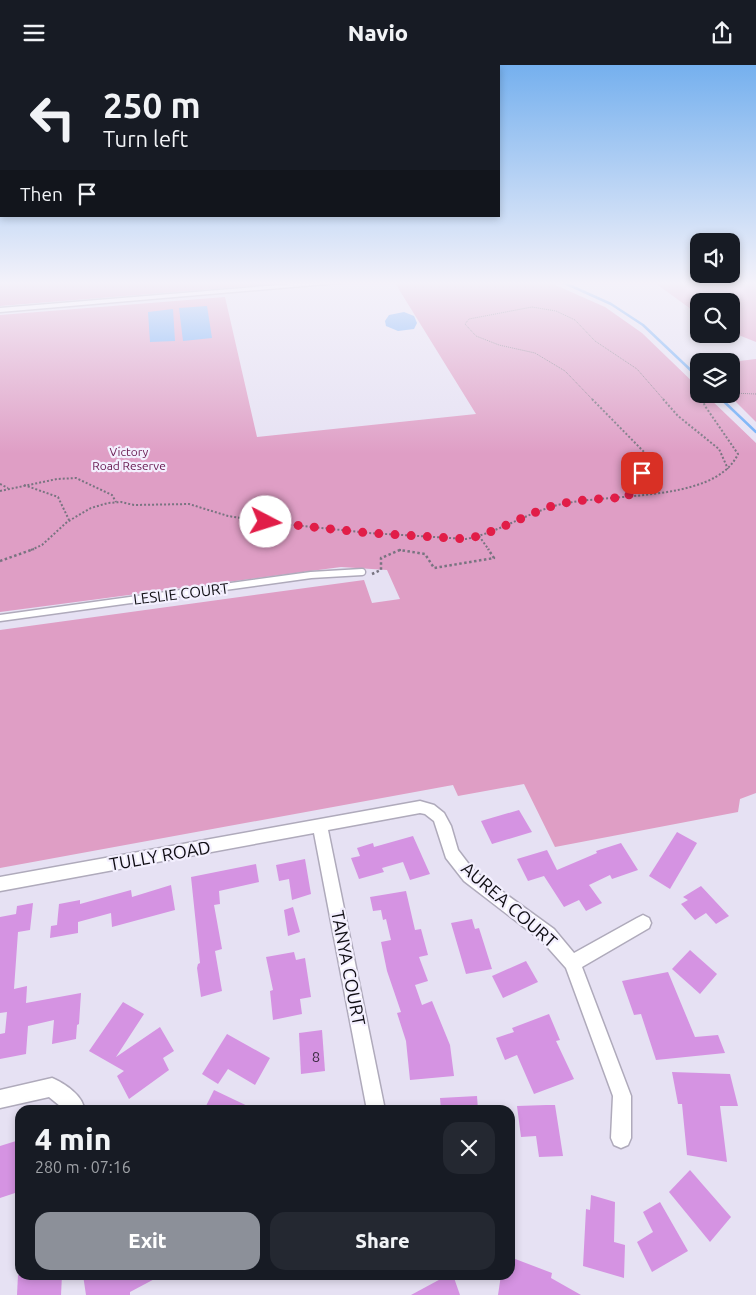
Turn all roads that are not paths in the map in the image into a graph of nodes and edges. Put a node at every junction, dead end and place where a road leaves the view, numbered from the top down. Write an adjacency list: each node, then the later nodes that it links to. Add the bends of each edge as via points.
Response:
1 (362, 572): 2 (lane, LESLIE COURT, via 337,571)
2 (0, 618)
3 (320, 827): 4 (street, TULLY ROAD); 6 (street, AUREA COURT, via 420,807 429,809 441,821 451,853 469,876 548,935); 9 (street, TANYA COURT)
4 (0, 884)
5 (643, 923): 6 (street)
6 (572, 963): 10 (street, AUREA COURT, via 622,1096)
7 (0, 1099): 8 (street, via 52,1087)
8 (74, 1105)
9 (375, 1105)
10 (621, 1138)

